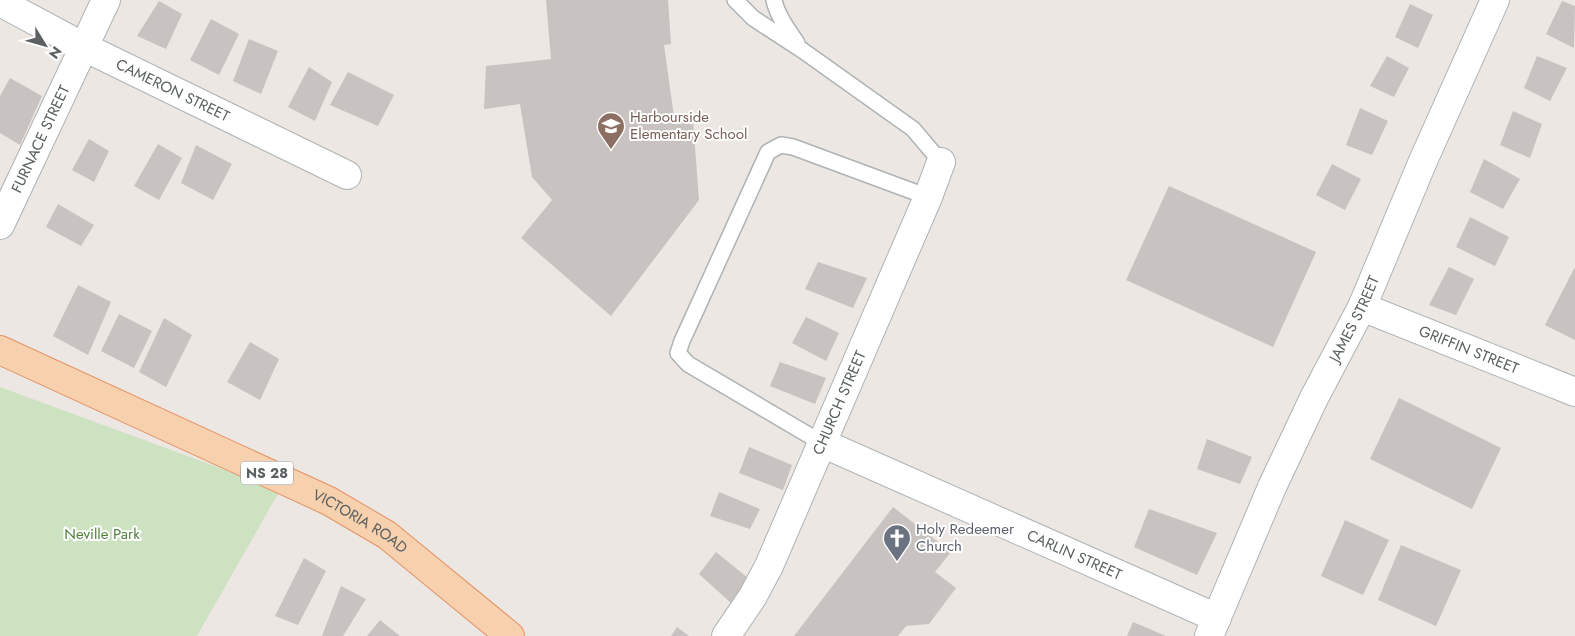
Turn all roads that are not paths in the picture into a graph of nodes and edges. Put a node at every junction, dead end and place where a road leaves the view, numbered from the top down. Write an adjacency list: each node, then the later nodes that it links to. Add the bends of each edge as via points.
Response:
1 (106, 0): 6 (street, FURNACE STREET)
2 (734, 0): 7 (lane, via 753,18)
3 (774, 0): 7 (lane)
4 (1495, 0): 12 (street, JAMES STREET)
5 (0, 2): 6 (street, CAMERON STREET)
6 (84, 47): 9 (street, CAMERON STREET); 11 (street, FURNACE STREET)
7 (802, 50): 8 (lane, via 913,129)
8 (941, 162): 10 (street, CHURCH STREET)
9 (347, 174)
10 (928, 197): 15 (street, CHURCH STREET); 15 (lane, via 793,147 781,145 768,152 682,341 678,353 688,364)
11 (0, 225)
12 (1362, 307): 14 (street, GRIFFIN STREET); 16 (street, JAMES STREET, via 1272,487)
13 (0, 350): 17 (main road, VICTORIA ROAD / NS 28, via 330,501 387,535)
14 (1575, 392)
15 (822, 443): 16 (street, CARLIN STREET); 18 (street, CHURCH STREET, via 769,566)
16 (1213, 627)
17 (510, 636)
18 (726, 636)

